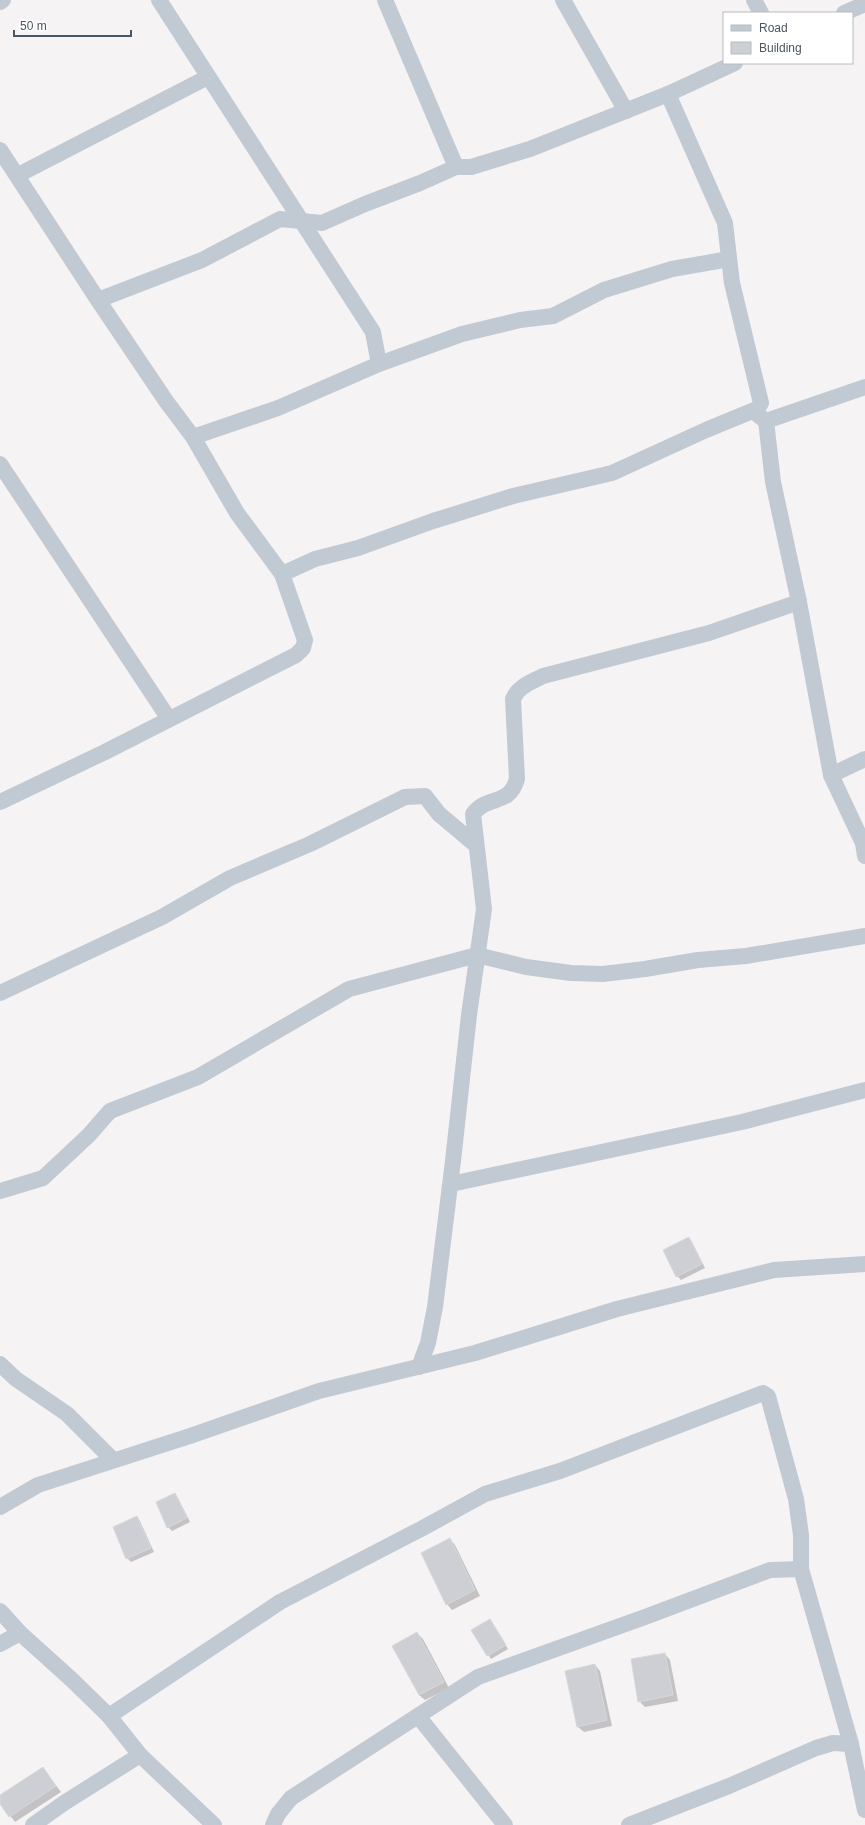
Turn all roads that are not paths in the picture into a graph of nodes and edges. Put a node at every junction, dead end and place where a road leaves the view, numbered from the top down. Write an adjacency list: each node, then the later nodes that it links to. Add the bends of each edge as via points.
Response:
1 (3, 0): 6 (street)
2 (159, 0): 11 (street)
3 (385, 0): 15 (street)
4 (564, 0): 13 (street)
5 (754, 0): 8 (street)
6 (0, 2)
7 (865, 4): 9 (street)
8 (760, 12)
9 (846, 12)
10 (733, 64): 12 (street)
11 (208, 77): 16 (street); 17 (street)
12 (668, 94): 13 (street); 18 (street, via 725,223)
13 (626, 111): 15 (street, via 530,149 471,167)
14 (0, 150): 16 (street)
15 (456, 167): 17 (street, via 322,224)
16 (18, 175): 19 (street)
17 (300, 220): 19 (street, via 280,219 202,260); 20 (street, via 373,332)
18 (729, 259): 20 (street, via 672,269 604,290 552,316 520,320 462,334); 22 (street, via 732,283 761,403 757,410)
19 (98, 300): 24 (street)
20 (379, 364): 24 (street, via 278,408)
21 (865, 387): 23 (street)
22 (753, 411): 23 (street); 26 (street, via 612,473 513,496 358,548 315,559)
23 (766, 421): 27 (street, via 773,482)
24 (193, 437): 26 (street, via 237,513)
25 (0, 464): 28 (street)
26 (282, 574): 28 (street, via 305,640 303,648 296,655)
27 (799, 602): 30 (street); 32 (street, via 709,633 543,676 519,689 513,699 517,779 514,790 477,809 473,814)
28 (168, 719): 31 (street)
29 (865, 759): 30 (street)
30 (831, 776): 33 (street, via 863,843)
31 (0, 802)
32 (476, 845): 35 (street, via 484,909); 36 (street, via 439,814 425,796 405,797 310,844 230,878 162,917)
33 (865, 856)
34 (865, 936): 35 (street, via 746,956 698,960 603,974 534,968)
35 (477, 955): 38 (street); 39 (street, via 349,989 198,1077 110,1111 89,1135 43,1178)
36 (0, 993)
37 (865, 1090): 38 (street, via 742,1122)
38 (451, 1184): 42 (street, via 435,1307 428,1343)
39 (0, 1191)
40 (865, 1264): 42 (street, via 774,1270 617,1309 475,1353)
41 (0, 1364): 43 (street, via 16,1379 67,1414)
42 (419, 1367): 43 (street, via 319,1391)
43 (113, 1460): 44 (street, via 38,1485)
44 (0, 1506)
45 (802, 1569): 49 (street, via 796,1499 768,1396 763,1393 560,1470 485,1494 280,1602); 50 (street, via 770,1570 478,1677); 51 (street)
46 (0, 1611): 47 (street)
47 (20, 1633): 48 (street); 49 (street)
48 (0, 1644)
49 (109, 1716): 52 (street)
50 (418, 1716): 56 (street, via 290,1798); 57 (street)
51 (851, 1744): 53 (street); 58 (street, via 833,1743 816,1748 729,1786)
52 (140, 1755): 54 (street); 55 (street)
53 (865, 1810)
54 (33, 1825)
55 (214, 1825)
56 (273, 1825)
57 (505, 1825)
58 (629, 1825)

